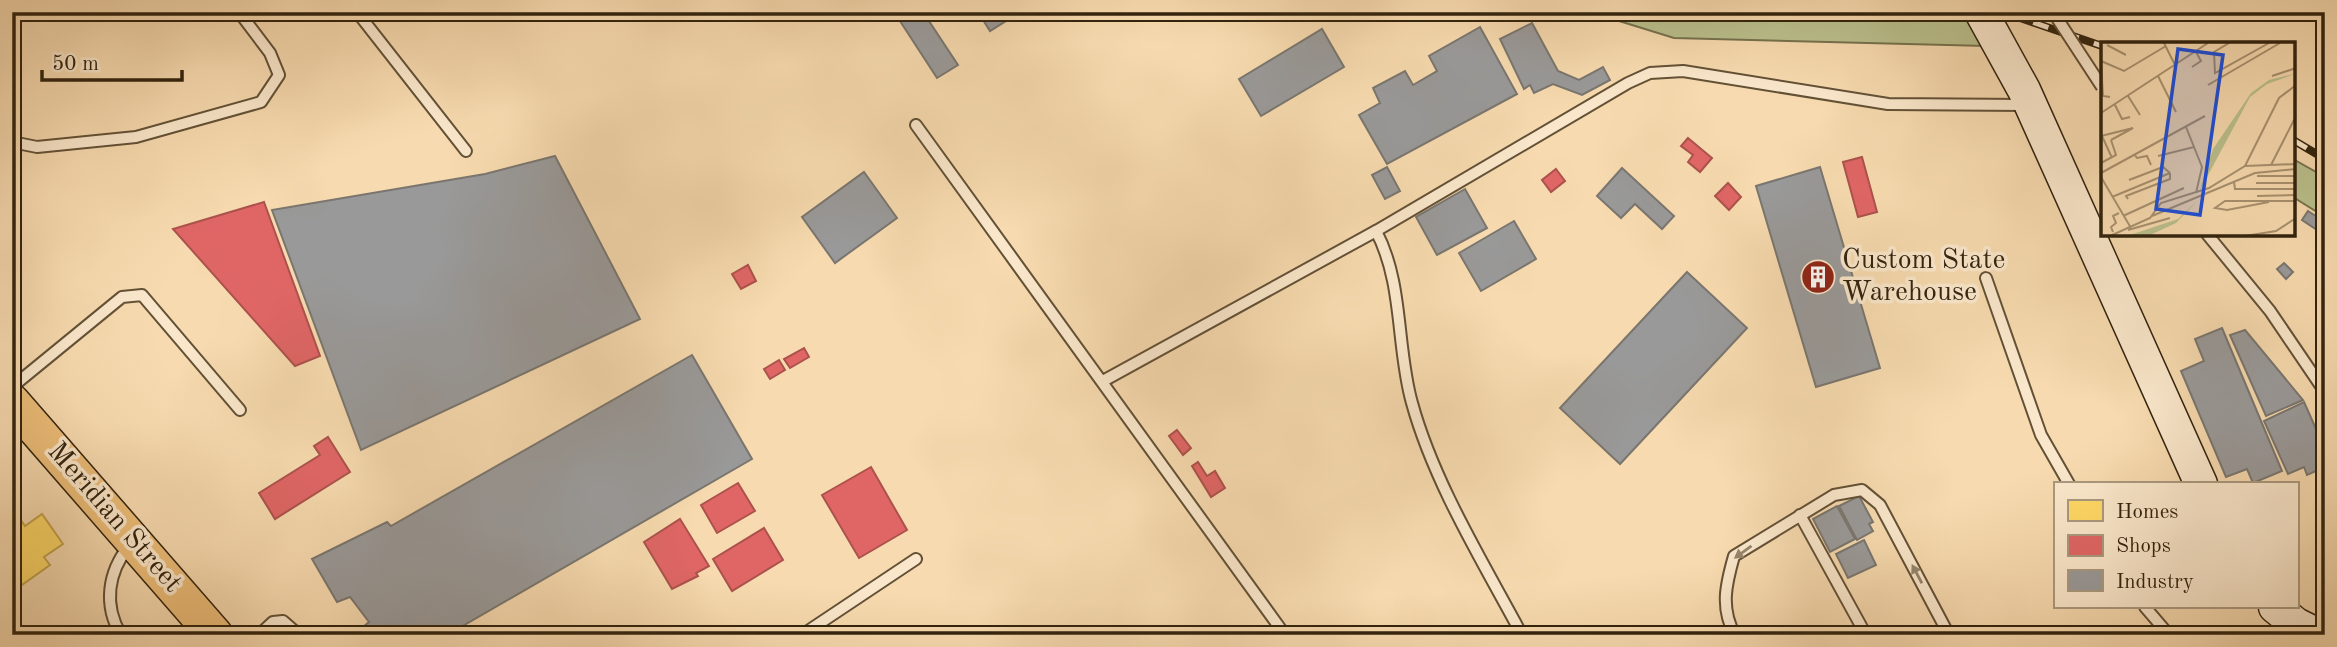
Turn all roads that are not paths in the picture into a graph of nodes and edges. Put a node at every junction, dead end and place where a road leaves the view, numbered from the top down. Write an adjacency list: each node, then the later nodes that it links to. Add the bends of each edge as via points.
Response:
1 (239, 12): 8 (lane, via 270,52 279,75 261,102 136,137 37,147)
2 (357, 12): 9 (lane)
3 (1981, 12): 6 (main road)
4 (2053, 12): 5 (lane, bridge)
5 (2101, 85)
6 (2031, 104): 10 (lane, via 1888,104 1683,71 1650,73); 19 (main road)
7 (916, 125): 13 (lane)
8 (12, 142)
9 (466, 151)
10 (1376, 231): 13 (lane); 31 (lane, via 1389,256 1410,399 1426,450)
11 (2209, 236): 15 (lane, via 2270,311)
12 (1986, 278): 18 (lane, via 2036,423)
13 (1103, 382): 30 (lane)
14 (12, 387): 17 (lane, via 122,298 142,295)
15 (2325, 392)
16 (12, 402): 21 (main road, Meridian Street)
17 (240, 410)
18 (2068, 482)
19 (2200, 482)
20 (1800, 515): 32 (lane, one-way to 32, via 1734,556 1724,588 1728,622); 33 (lane); 34 (lane, one-way to 20, via 1880,505 1862,490 1834,495)
21 (134, 541): 25 (lane, via 116,563 110,590 110,611); 26 (main road, Meridian Street)
22 (916, 559): 29 (lane)
23 (2146, 608): 35 (lane)
24 (2276, 608): 36 (main road)
25 (121, 635)
26 (215, 635)
27 (259, 635): 28 (lane, via 273,622 283,621)
28 (299, 635)
29 (802, 635)
30 (1285, 635)
31 (1522, 635)
32 (1735, 635)
33 (1866, 635)
34 (1949, 635)
35 (2169, 635)
36 (2318, 635)

